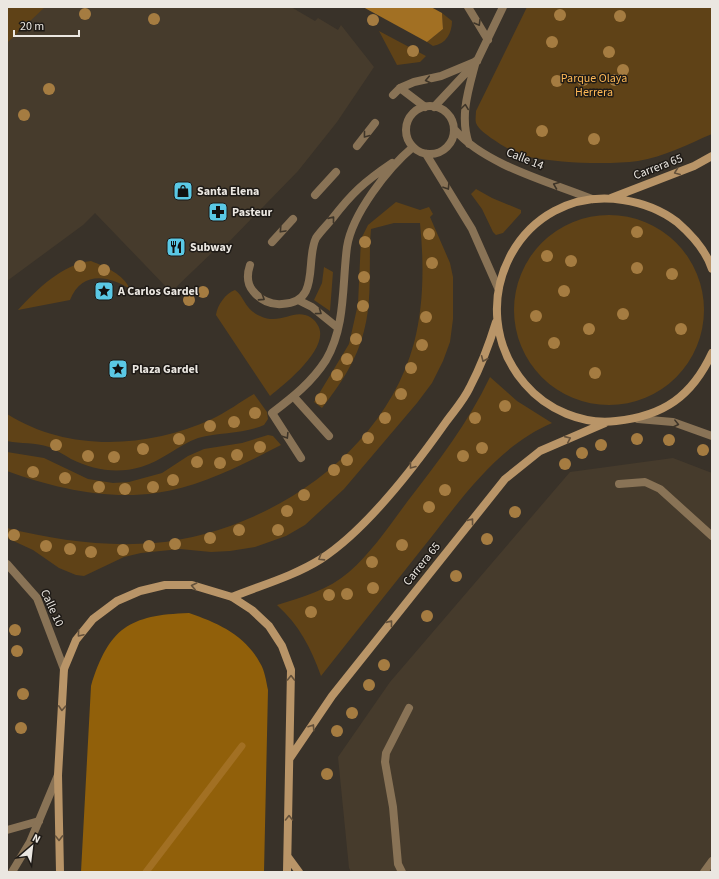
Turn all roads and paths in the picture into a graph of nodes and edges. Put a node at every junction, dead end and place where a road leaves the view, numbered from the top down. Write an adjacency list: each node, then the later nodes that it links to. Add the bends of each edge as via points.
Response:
1 (468, 7): 3 (street, one-way to 3)
2 (502, 7): 3 (street)
3 (488, 40): 4 (street)
4 (477, 60): 5 (street, one-way to 5, via 441,76); 8 (street); 11 (street, one-way to 4, via 465,134 464,116)
5 (400, 88): 6 (street); 7 (street)
6 (393, 95)
7 (425, 107): 8 (street); 13 (street, via 410,116 407,124 406,133)
8 (434, 107): 10 (street, via 442,109 448,115)
9 (375, 123): 12 (street, one-way to 12)
10 (455, 130): 11 (street, Calle 14); 14 (street, via 449,146 435,154)
11 (469, 145): 20 (street, Calle 14, one-way to 11, via 500,162)
12 (357, 146)
13 (413, 147): 14 (street); 16 (street)
14 (426, 154): 25 (street, one-way to 25, via 472,229)
15 (712, 156): 19 (main road, Carrera 65, one-way to 19, via 694,166)
16 (396, 160): 26 (street, one-way to 16, via 309,285 313,248 317,238 363,183); 28 (street, via 352,225 347,246 344,293)
17 (336, 172): 18 (street)
18 (315, 196)
19 (610, 198): 20 (main road); 24 (main road, via 641,203 668,215 692,235)
20 (592, 199): 25 (main road, via 565,206 541,220 521,239 510,256)
21 (293, 219): 22 (street, one-way to 22)
22 (272, 242)
23 (250, 265): 26 (street, one-way to 26, via 248,281 250,288 259,298 277,305)
24 (712, 269)
25 (498, 288): 27 (main road)
26 (298, 300): 28 (street, one-way to 28, via 312,307)
27 (497, 322): 32 (main road, via 502,348 515,372 532,392 554,408 579,418); 39 (main road, one-way to 39, via 470,389 403,478 351,536 322,558 296,572)
28 (338, 328): 30 (street, via 326,359 312,379)
29 (712, 353): 31 (main road, via 704,370 676,401)
30 (294, 397): 33 (street); 35 (street, one-way to 35, via 272,413)
31 (638, 419): 32 (main road); 34 (street, one-way to 34, via 673,422)
32 (606, 422): 42 (main road, Carrera 65, one-way to 32, via 332,696 505,479 540,451)
33 (329, 436)
34 (712, 436)
35 (302, 458)
36 (618, 484): 37 (street, via 645,482 660,489)
37 (712, 536)
38 (7, 564): 40 (street, Calle 10, via 37,598)
39 (232, 597): 40 (main road, one-way to 40, via 188,585 165,585 134,593 117,601 93,619 76,640); 42 (main road, one-way to 39, via 291,670 282,646 269,626 252,610)
40 (64, 669): 43 (main road, one-way to 43)
41 (409, 708): 52 (street, via 386,753 385,762 393,807 398,864)
42 (290, 759): 46 (main road, one-way to 42)
43 (58, 775): 44 (street); 49 (main road, one-way to 49)
44 (39, 821): 45 (street); 48 (street)
45 (7, 830)
46 (288, 857): 50 (main road); 51 (main road)
47 (712, 861): 53 (street)
48 (12, 872)
49 (60, 872)
50 (287, 872)
51 (299, 872)
52 (402, 872)
53 (704, 872)

